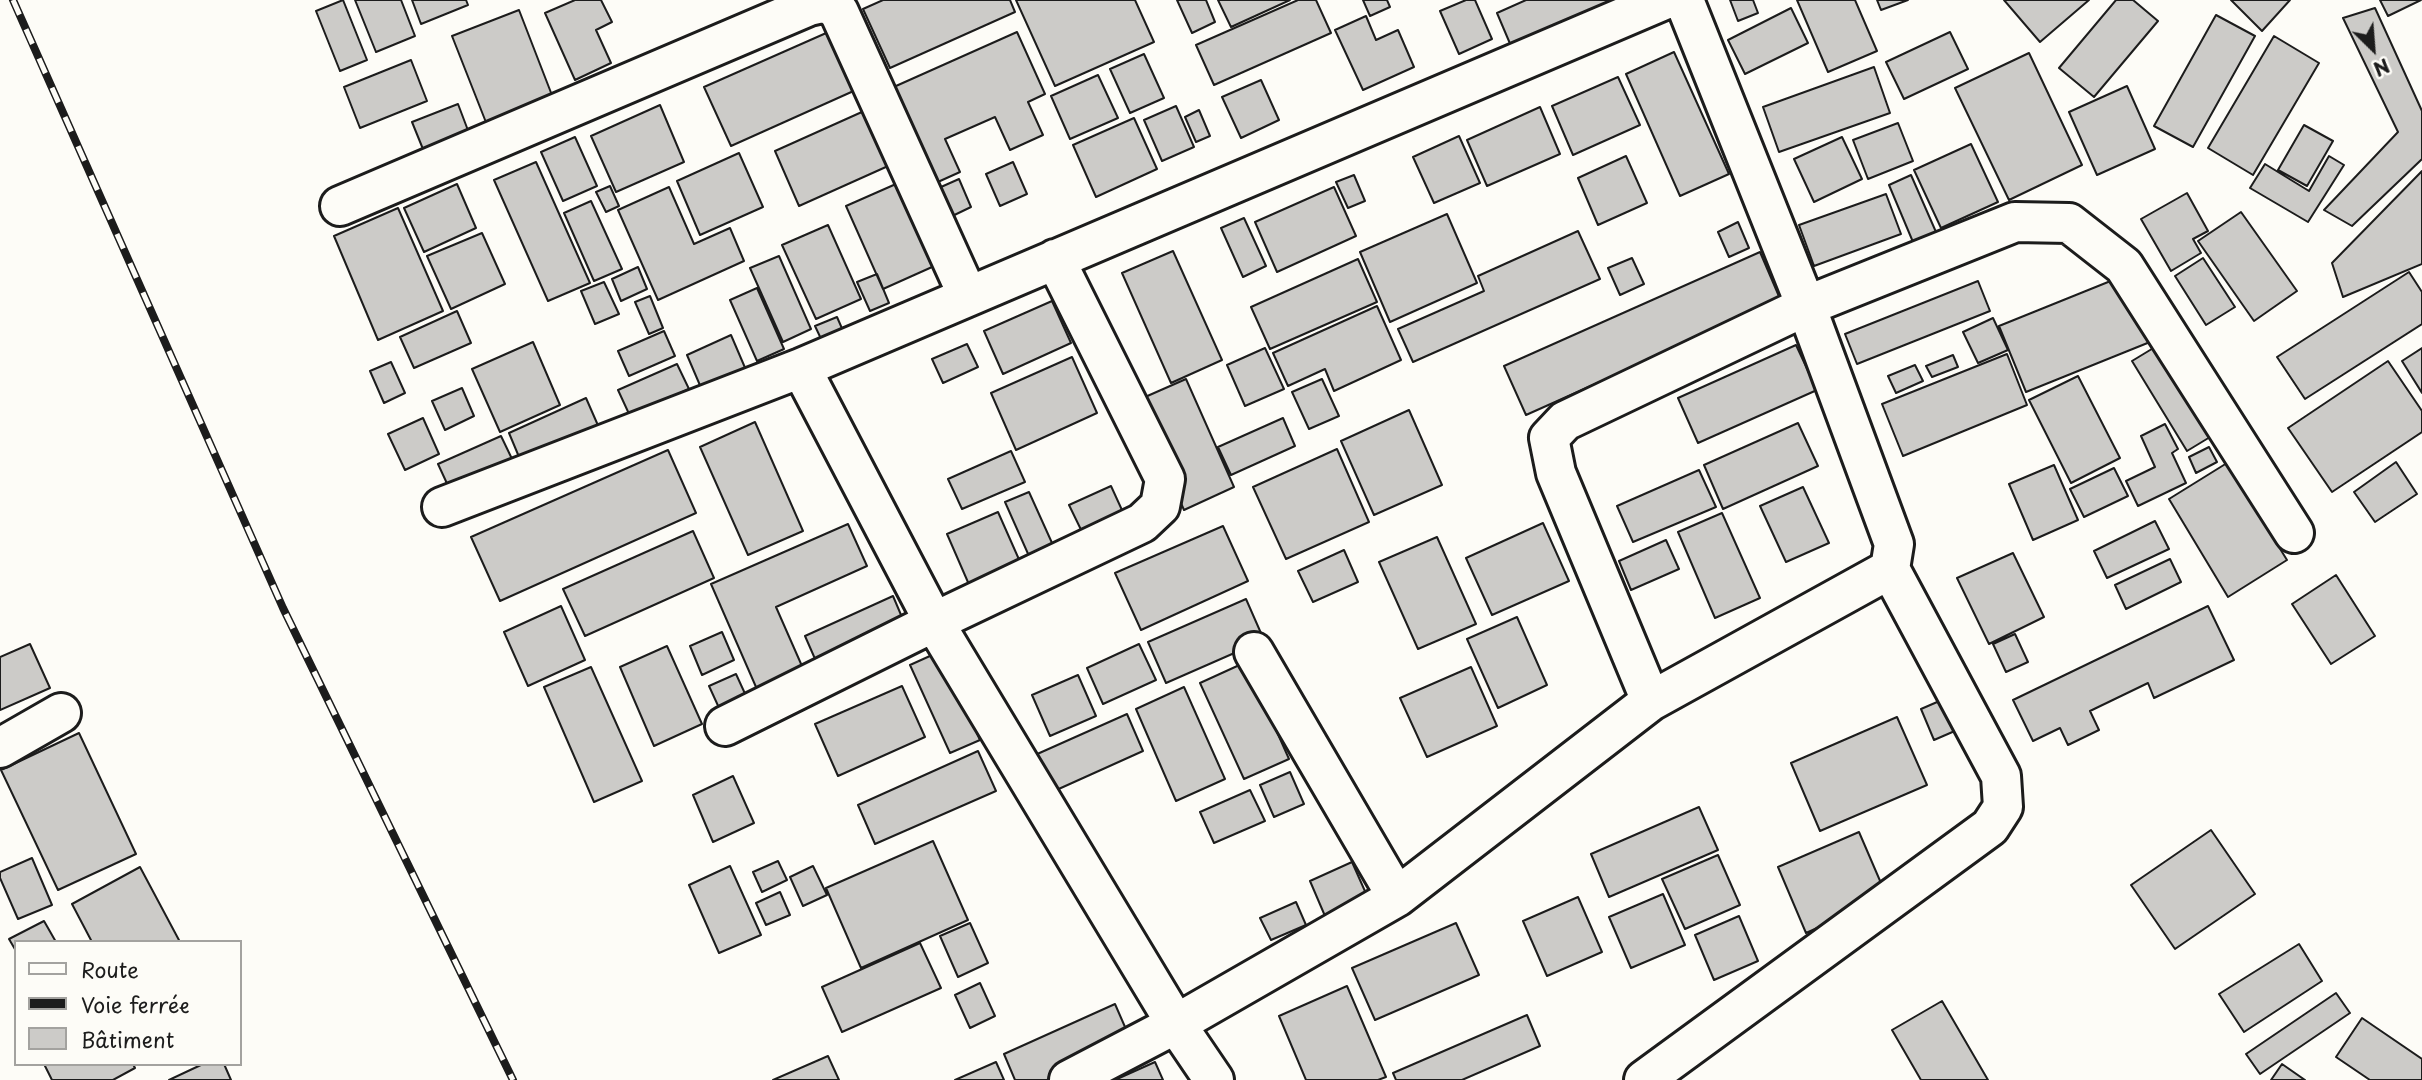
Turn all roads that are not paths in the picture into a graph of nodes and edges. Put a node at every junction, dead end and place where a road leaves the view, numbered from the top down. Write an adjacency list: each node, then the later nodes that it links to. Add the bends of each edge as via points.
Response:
1 (1664, 0): 4 (street)
2 (1684, 0): 6 (street)
3 (340, 206): 5 (street, via 827,2 839,12)
4 (1055, 259): 5 (street); 11 (street, via 1165,480 1160,506 1142,523)
5 (968, 296): 7 (street)
6 (1806, 306): 9 (street, via 2015,222 2068,223 2124,266); 10 (street, via 1894,544); 13 (street, via 1564,421 1549,438 1556,472)
7 (801, 368): 8 (street); 11 (street)
8 (442, 507)
9 (2294, 533)
10 (1890, 569): 13 (street); 21 (street, via 2001,776 2003,807 1990,827)
11 (934, 622): 15 (street); 18 (street)
12 (1254, 652): 17 (street)
13 (1651, 701): 17 (street)
14 (61, 713): 16 (street)
15 (725, 726)
16 (0, 748)
17 (1396, 897): 18 (street)
18 (1176, 1024): 19 (street); 20 (street)
19 (1069, 1080)
20 (1214, 1080)
21 (1644, 1080)

